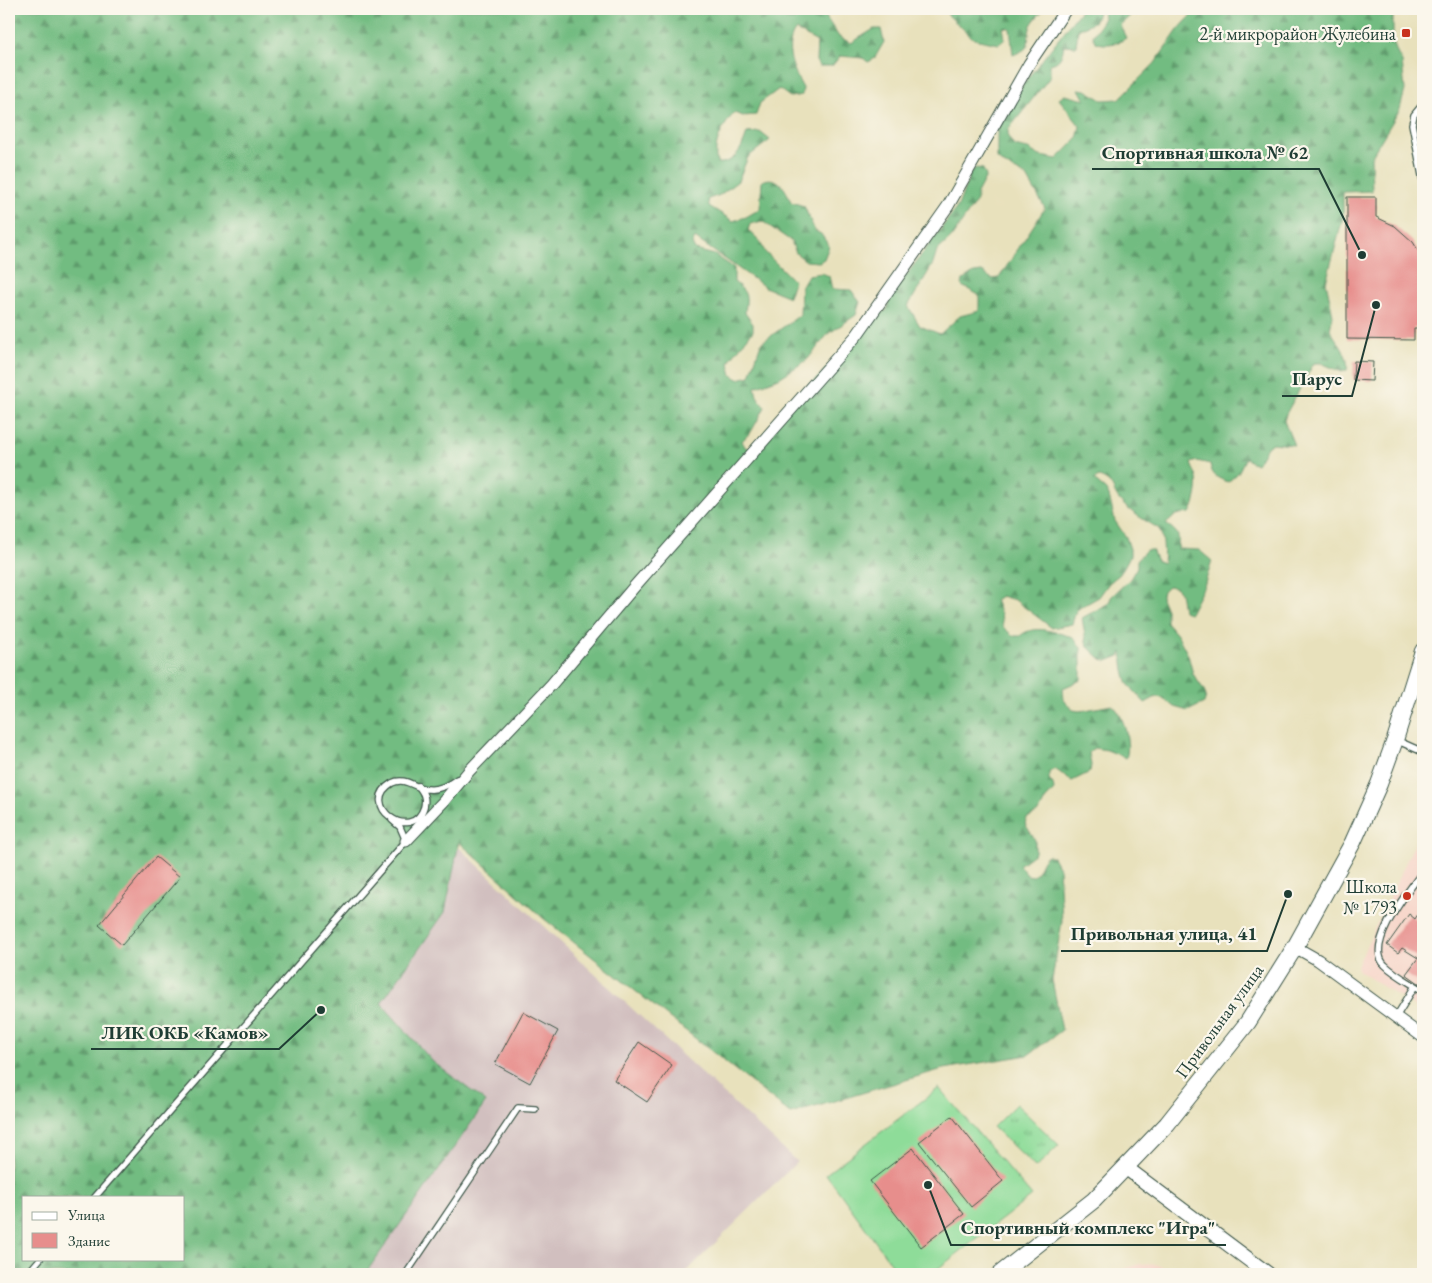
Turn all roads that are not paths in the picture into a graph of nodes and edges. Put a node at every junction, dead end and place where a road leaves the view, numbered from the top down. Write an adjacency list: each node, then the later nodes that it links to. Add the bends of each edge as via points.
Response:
1 (1066, 9): 7 (street, via 1029,64 948,206 858,335 551,685)
2 (1423, 104): 3 (lane, via 1412,124)
3 (1423, 181)
4 (1423, 651): 5 (main road, Привольная улица)
5 (1395, 740): 6 (lane); 12 (main road, Привольная улица, via 1353,842)
6 (1423, 752)
7 (469, 771): 8 (lane, via 440,788 427,790); 10 (street)
8 (418, 786): 9 (lane, via 425,800 421,815 413,820); 9 (lane, via 400,780 387,787 382,794 382,810)
9 (392, 820): 10 (lane, via 400,827)
10 (406, 841): 19 (lane)
11 (1423, 871): 13 (lane, via 1388,920 1381,938 1383,964)
12 (1295, 947): 15 (street); 18 (main road, Привольная улица, via 1248,1022 1167,1124)
13 (1415, 986): 14 (lane); 15 (lane)
14 (1423, 991)
15 (1396, 1017): 16 (street)
16 (1423, 1036)
17 (534, 1109): 22 (lane, via 518,1108 458,1196 438,1235)
18 (1125, 1167): 23 (main road, Привольная улица, via 1094,1200); 24 (street)
19 (96, 1196)
20 (39, 1260): 21 (lane)
21 (27, 1274)
22 (406, 1274)
23 (1000, 1274)
24 (1268, 1274)

